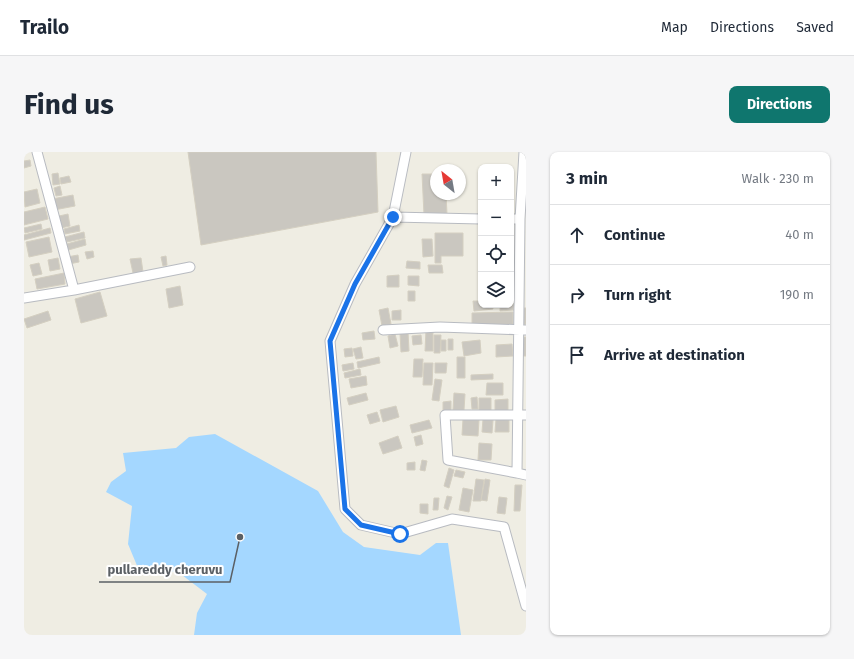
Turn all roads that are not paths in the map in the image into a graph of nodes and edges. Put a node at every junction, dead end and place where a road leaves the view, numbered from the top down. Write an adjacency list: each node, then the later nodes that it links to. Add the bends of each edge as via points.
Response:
1 (37, 152): 8 (street)
2 (406, 152): 4 (street)
3 (524, 152): 6 (street)
4 (393, 217): 5 (street); 14 (street, via 355,284 330,341 345,509 361,525 400,534 452,520 504,527)
5 (478, 219)
6 (516, 219): 11 (street)
7 (190, 267): 8 (street)
8 (74, 290): 9 (street)
9 (24, 298)
10 (384, 330): 11 (street, via 440,327)
11 (523, 330): 12 (street)
12 (522, 415): 13 (street); 13 (street, via 445,415 448,460)
13 (522, 474)
14 (526, 606)

